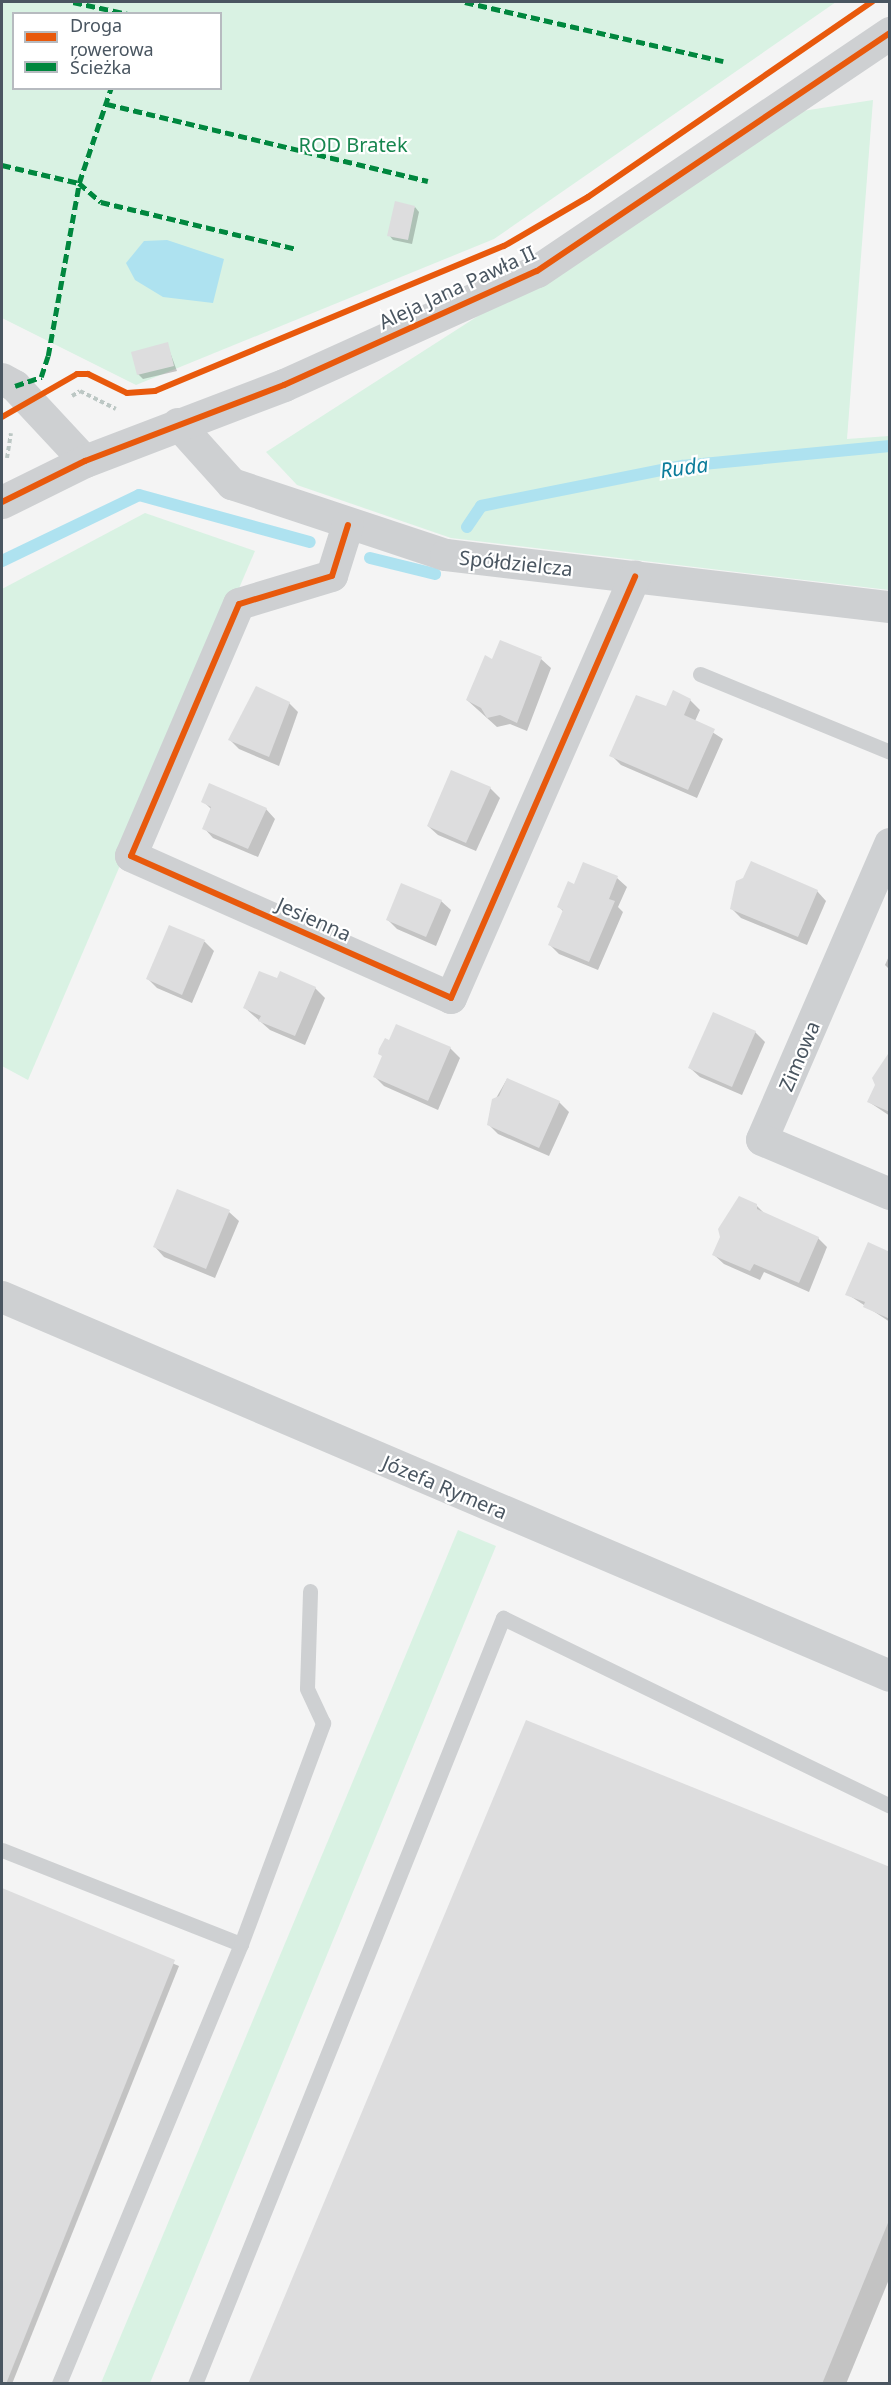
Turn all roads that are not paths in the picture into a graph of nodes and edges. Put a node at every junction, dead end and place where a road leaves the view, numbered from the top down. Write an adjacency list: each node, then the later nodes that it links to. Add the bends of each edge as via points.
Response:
1 (890, 33): 3 (street, Aleja Jana Pawła II, via 537,271 284,385)
2 (2, 379): 4 (street, via 15,386)
3 (178, 424): 4 (street, Aleja Jana Pawła II); 6 (street, Spółdzielcza, via 232,484)
4 (85, 461): 5 (street, Aleja Jana Pawła II)
5 (2, 502)
6 (348, 525): 7 (street, Spółdzielcza, via 446,555); 7 (street, Jesienna, via 332,576 239,604 131,856 451,998)
7 (635, 576): 8 (street, Spółdzielcza)
8 (890, 607)
9 (700, 674): 10 (lane)
10 (890, 752)
11 (890, 844): 12 (street, Zimowa, via 762,1140)
12 (890, 1194)
13 (2, 1297): 15 (street, Józefa Rymera)
14 (310, 1591): 18 (lane, via 307,1688 323,1723)
15 (890, 1676)
16 (890, 1806): 20 (lane, via 503,1618)
17 (2, 1850): 18 (lane)
18 (241, 1944): 19 (lane)
19 (59, 2384)
20 (195, 2384)

